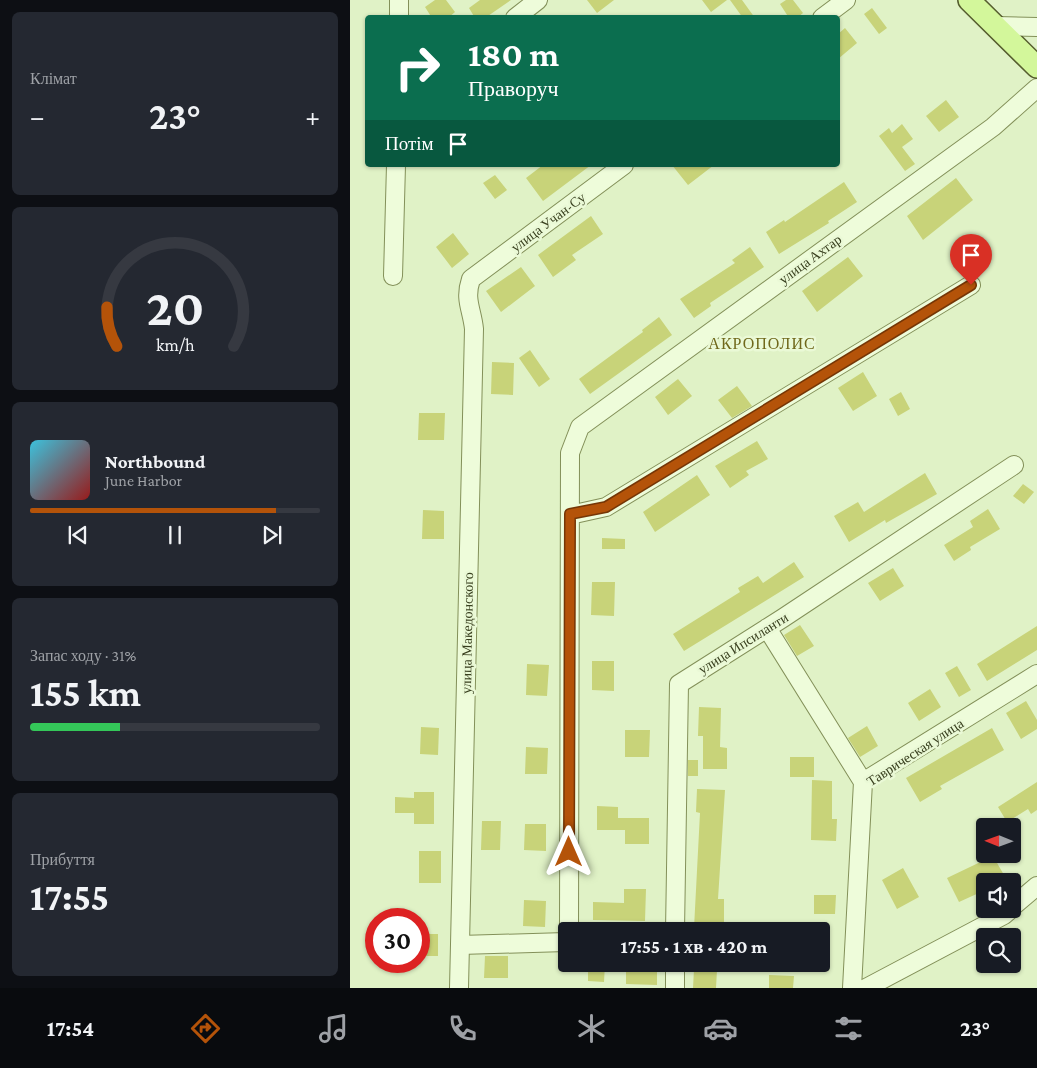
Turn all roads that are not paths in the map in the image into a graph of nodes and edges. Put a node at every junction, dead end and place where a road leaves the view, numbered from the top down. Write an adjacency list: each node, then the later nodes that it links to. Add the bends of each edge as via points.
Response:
1 (400, 0): 5 (street)
2 (538, 0): 6 (street)
3 (846, 0): 7 (street)
4 (969, 0): 8 (main road)
5 (399, 15)
6 (519, 15)
7 (826, 15)
8 (996, 26): 9 (street); 10 (main road)
9 (1036, 28)
10 (1037, 67)
11 (1037, 88): 18 (street, улица Ахтар, via 993,127 580,426 570,453)
12 (396, 167): 14 (street)
13 (621, 167): 15 (street, улица Учан-Су)
14 (393, 276)
15 (471, 279): 28 (street, улица Македонского, via 467,291 474,329)
16 (971, 285): 18 (street, via 606,507)
17 (1014, 465): 19 (street, улица Ипсиланти)
18 (570, 514): 25 (street)
19 (767, 628): 21 (street); 26 (street, улица Ипсиланти, via 679,684)
20 (1037, 674): 21 (street, Таврическая улица)
21 (863, 782): 32 (street, Таврическая улица)
22 (1037, 886): 23 (street)
23 (1021, 900)
24 (998, 918): 33 (street)
25 (569, 922)
26 (675, 922)
27 (558, 942): 28 (street)
28 (460, 945): 30 (street, улица Македонского)
29 (675, 972): 31 (street)
30 (459, 988)
31 (675, 988)
32 (852, 988)
33 (866, 988)

